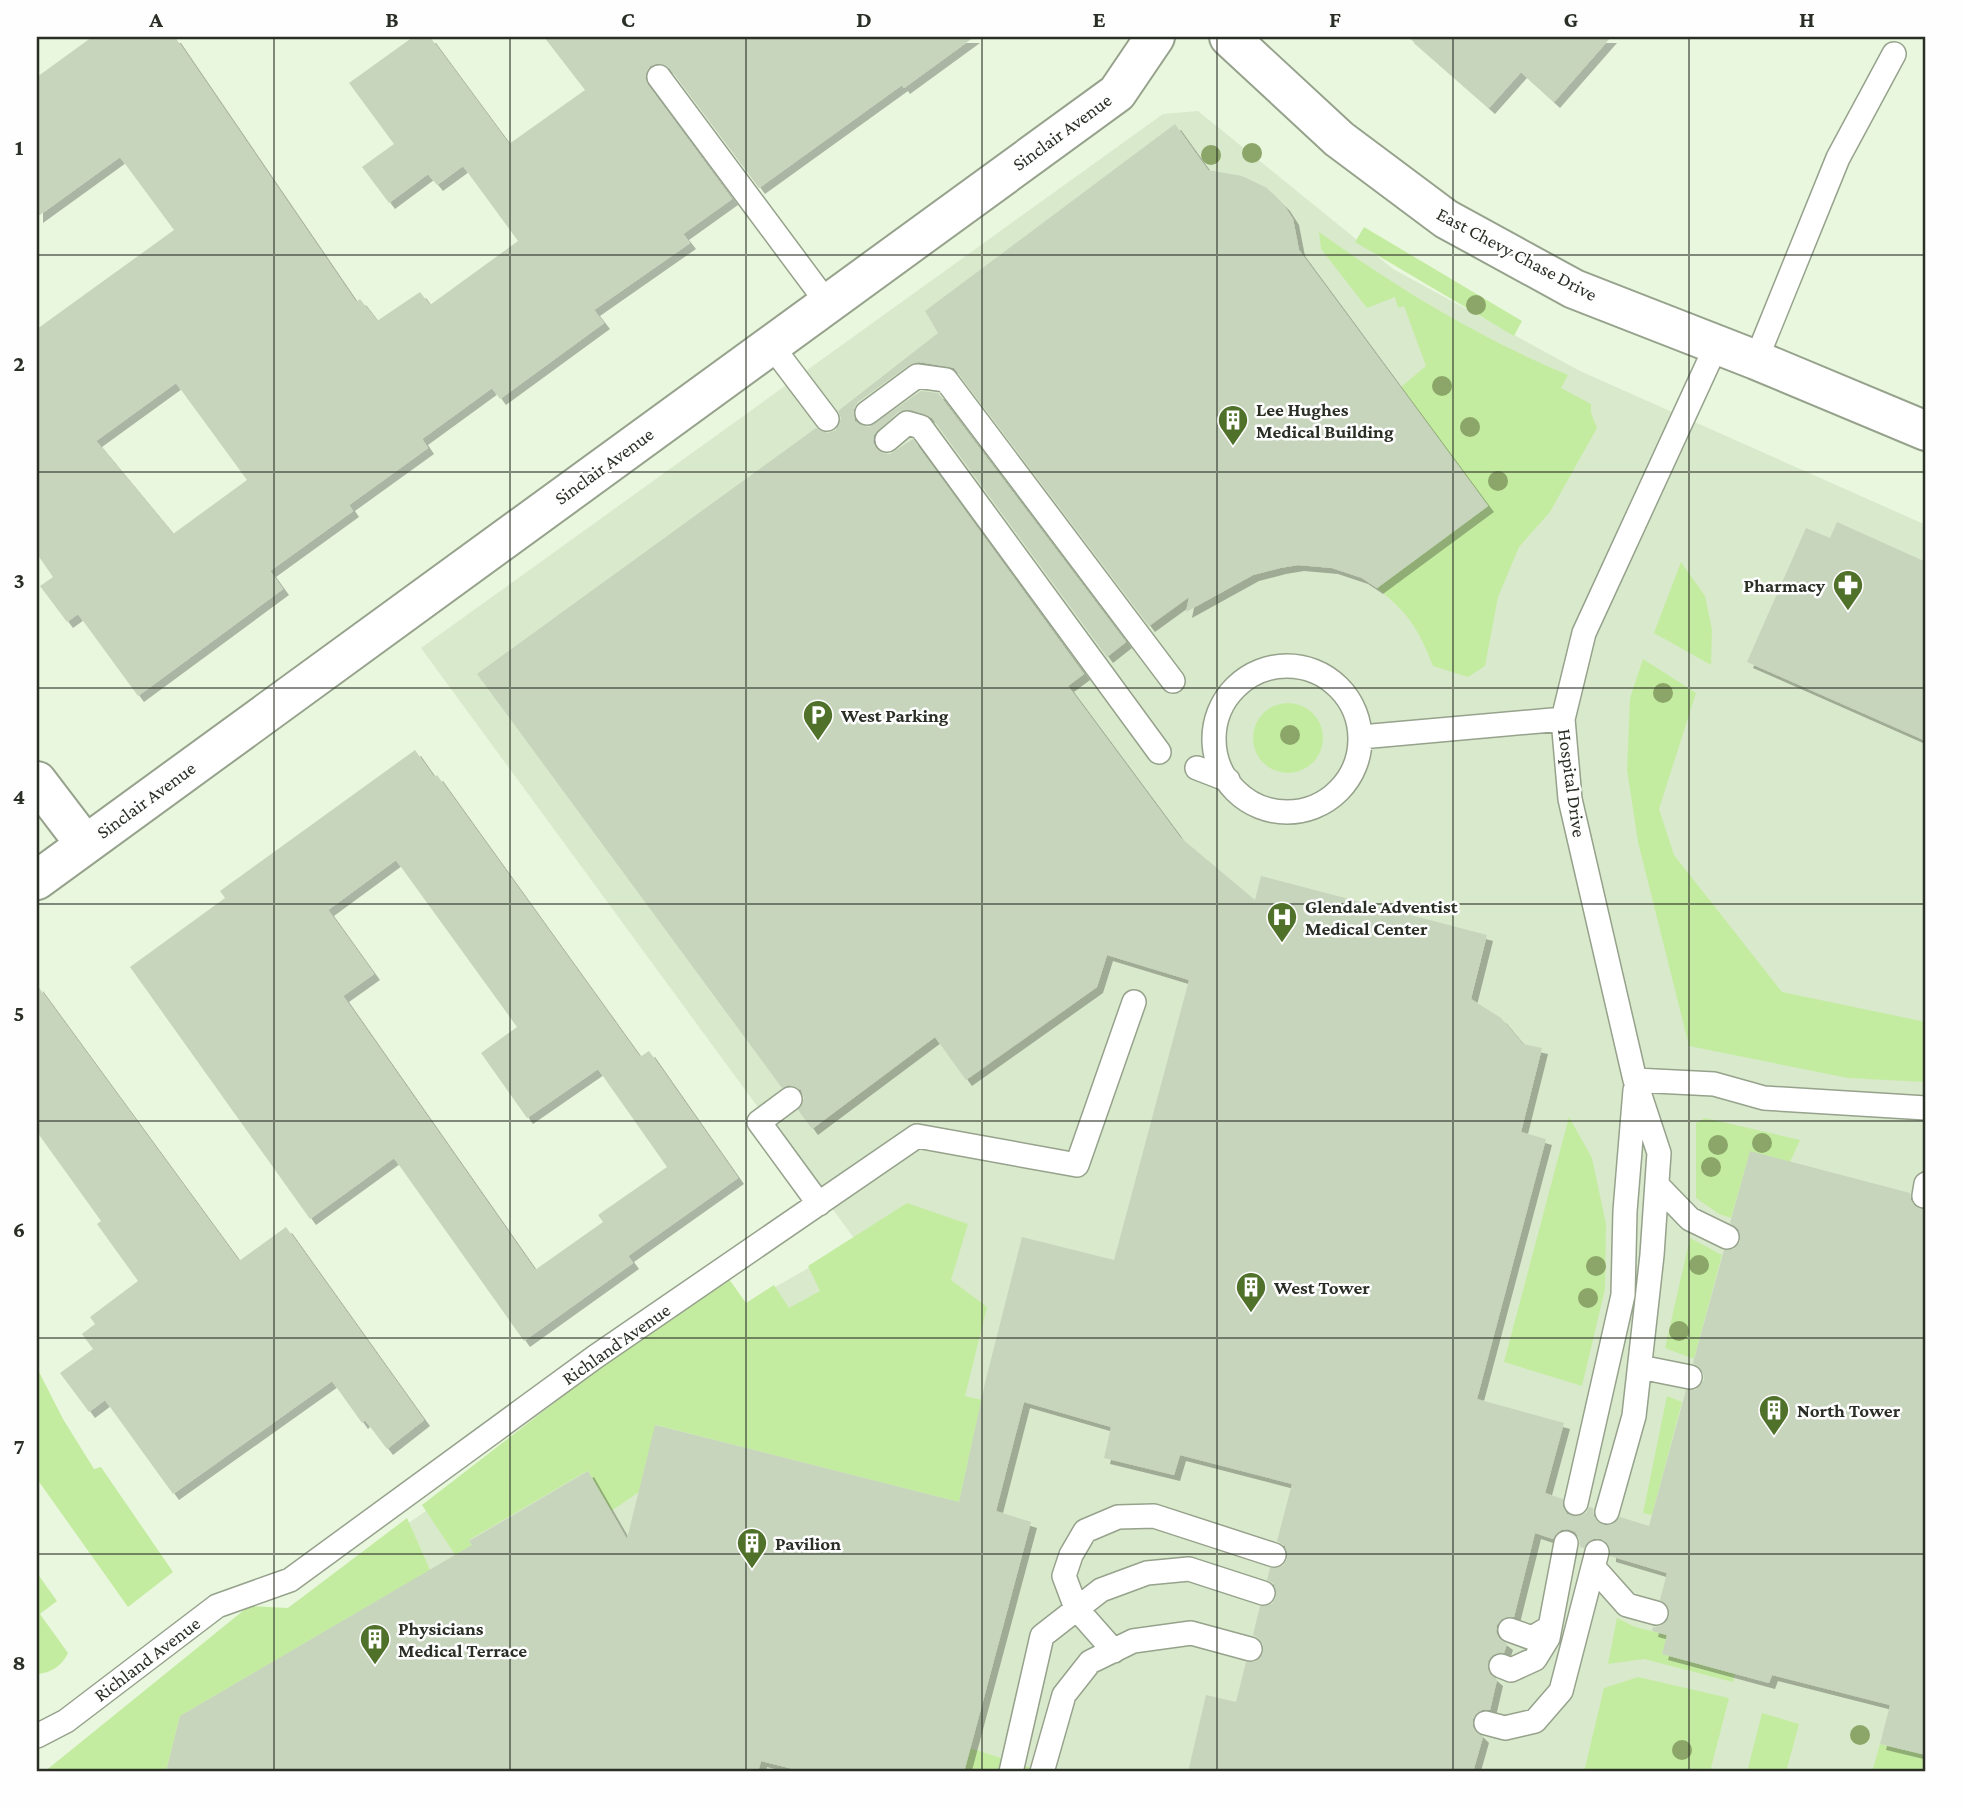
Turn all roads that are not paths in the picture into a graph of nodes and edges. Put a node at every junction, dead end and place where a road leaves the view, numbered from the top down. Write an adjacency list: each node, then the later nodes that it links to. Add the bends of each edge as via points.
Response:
1 (1155, 37): 5 (street, Sinclair Avenue, via 1117,93)
2 (1230, 37): 6 (street, East Chevy Chase Drive, via 1339,139 1446,219 1574,289)
3 (1894, 54): 8 (lane, via 1838,158)
4 (659, 77): 5 (lane)
5 (828, 304): 7 (street, Sinclair Avenue)
6 (1717, 344): 8 (street, East Chevy Chase Drive); 14 (lane, Hospital Drive, via 1584,633)
7 (771, 345): 10 (lane); 20 (street, Sinclair Avenue)
8 (1756, 360): 11 (street, East Chevy Chase Drive)
9 (867, 413): 13 (lane, via 917,376 946,380)
10 (827, 419)
11 (1926, 431)
12 (887, 440): 16 (lane, via 907,424 920,427)
13 (1173, 681)
14 (1563, 719): 15 (lane); 23 (lane, Hospital Drive, via 1570,799)
15 (1361, 737): 18 (lane, via 1356,766 1340,790 1317,807 1289,812 1261,808); 18 (lane, via 1354,710 1338,686 1314,670 1286,665 1258,671 1234,688 1211,721 1219,768)
16 (1159, 752)
17 (1196, 768): 18 (lane)
18 (1228, 780)
19 (37, 781): 20 (street)
20 (85, 844): 21 (street, Sinclair Avenue)
21 (37, 880)
22 (1134, 1002): 27 (lane, Richland Avenue, via 1077,1165 917,1136)
23 (1635, 1080): 25 (lane, via 1714,1084 1764,1098); 26 (lane, via 1660,1153); 31 (lane, via 1623,1295)
24 (790, 1099): 27 (lane, via 759,1122)
25 (1926, 1108)
26 (1657, 1185): 28 (lane, via 1690,1219); 29 (lane)
27 (819, 1204): 44 (lane, Richland Avenue, via 595,1357 290,1580 217,1606 66,1721)
28 (1727, 1237)
29 (1640, 1367): 30 (lane); 32 (lane, via 1634,1416)
30 (1690, 1377)
31 (1576, 1503)
32 (1607, 1513)
33 (1566, 1543): 38 (lane)
34 (1274, 1555): 36 (lane, via 1154,1516 1118,1517 1085,1531 1071,1555 1064,1576)
35 (1263, 1593): 36 (lane, via 1189,1569 1147,1573 1101,1590)
36 (1076, 1608): 41 (lane); 45 (lane, via 1042,1636)
37 (1656, 1614): 43 (lane, via 1626,1605 1595,1560 1561,1691 1535,1721 1505,1728)
38 (1549, 1628): 39 (lane, via 1532,1638); 42 (lane, via 1535,1659 1511,1670)
39 (1510, 1630)
40 (1250, 1649): 41 (lane, via 1191,1633 1133,1641)
41 (1114, 1651): 46 (lane, via 1090,1662 1064,1695)
42 (1501, 1667)
43 (1486, 1723)
44 (37, 1736)
45 (1013, 1762)
46 (1044, 1766)

